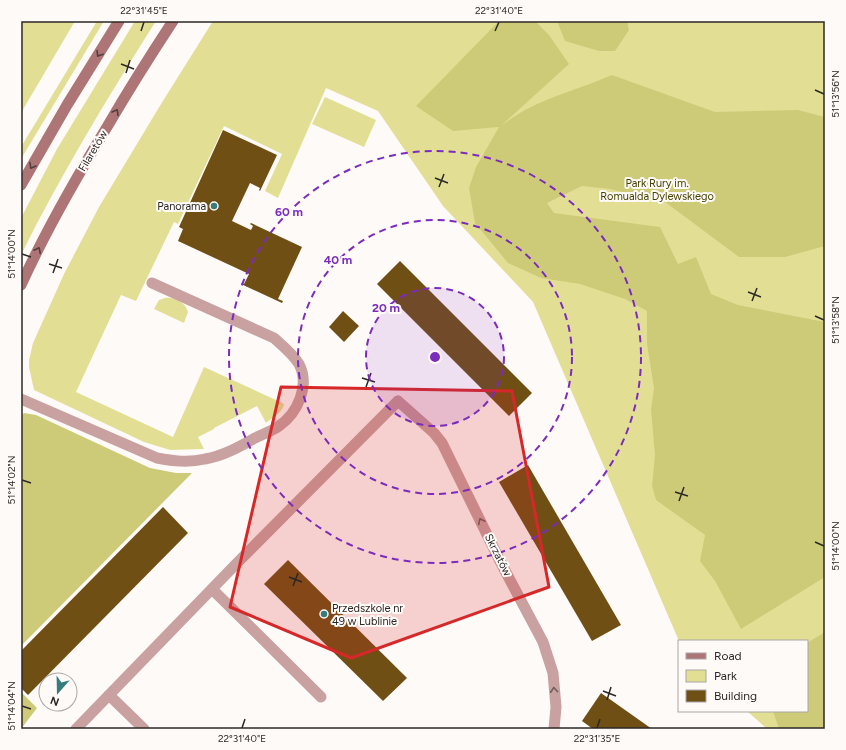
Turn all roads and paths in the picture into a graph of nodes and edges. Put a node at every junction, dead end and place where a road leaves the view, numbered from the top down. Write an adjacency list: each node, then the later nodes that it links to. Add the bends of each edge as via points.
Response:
1 (120, 21): 3 (main road, one-way to 3, via 67,105)
2 (173, 21): 5 (main road, Filaretów, one-way to 2, via 60,206)
3 (21, 186)
4 (152, 283): 6 (street, via 274,338 289,352 302,373 301,399 294,411 280,425 224,455 178,462 156,458)
5 (21, 285)
6 (21, 399)
7 (212, 589): 8 (street); 9 (street); 12 (street, Skrzatów, one-way to 7, via 556,707 553,673 543,642 446,451 434,433 398,401)
8 (109, 695): 10 (street); 11 (street)
9 (321, 697)
10 (76, 729)
11 (144, 729)
12 (554, 729)

